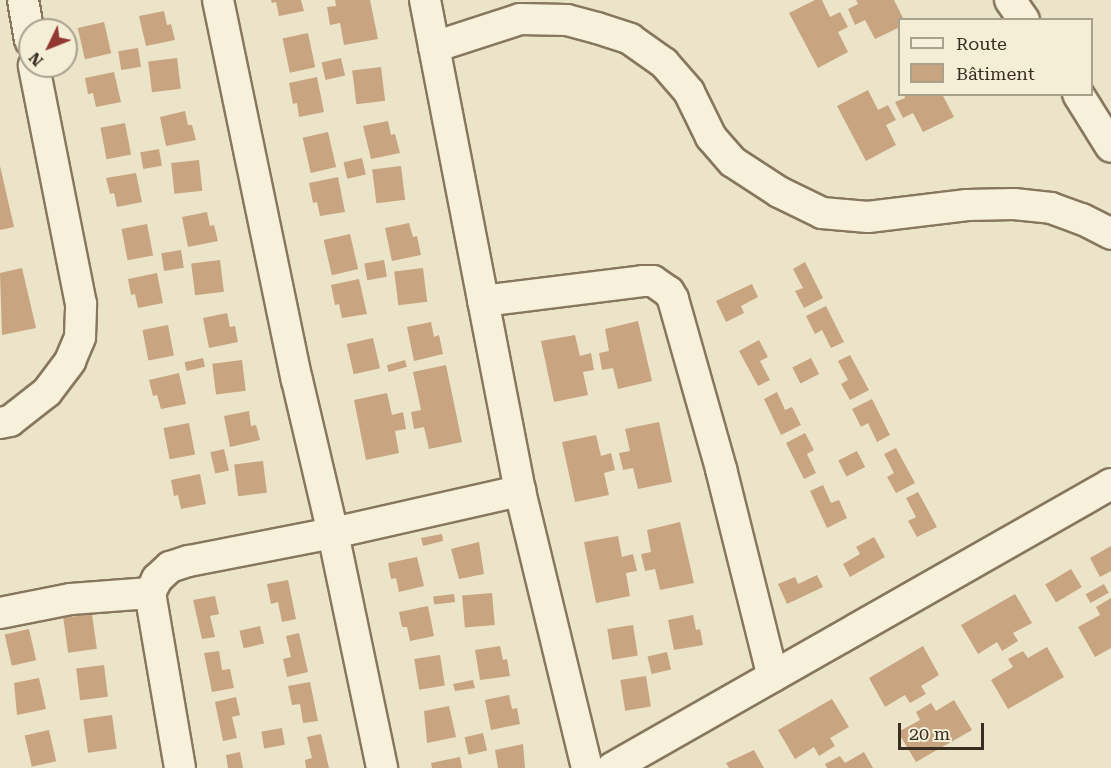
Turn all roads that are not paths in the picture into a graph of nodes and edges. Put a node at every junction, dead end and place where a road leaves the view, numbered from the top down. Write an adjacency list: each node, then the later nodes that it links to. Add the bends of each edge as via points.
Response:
1 (23, 0): 5 (street)
2 (218, 0): 16 (street)
3 (425, 0): 7 (street)
4 (1010, 0): 6 (street)
5 (26, 18)
6 (1023, 18)
7 (434, 47): 11 (street, via 520,19 567,20 597,28 630,39 664,63 689,92 711,136 733,162 779,192 822,213 868,216 1014,204 1051,208); 12 (street)
8 (36, 78): 13 (street, via 81,304 80,337 70,361 46,392 10,420)
9 (1079, 96): 10 (street)
10 (1111, 147)
11 (1111, 234)
12 (483, 301): 15 (street); 19 (street, via 643,281 653,281 669,292 721,470)
13 (0, 423)
14 (1111, 484): 19 (street)
15 (520, 491): 16 (street); 22 (street)
16 (333, 533): 17 (street, via 179,564 157,579); 21 (street)
17 (150, 593): 18 (street, via 72,599); 20 (street)
18 (0, 613)
19 (772, 677): 23 (street)
20 (180, 768)
21 (382, 768)
22 (587, 768)
23 (612, 768)

